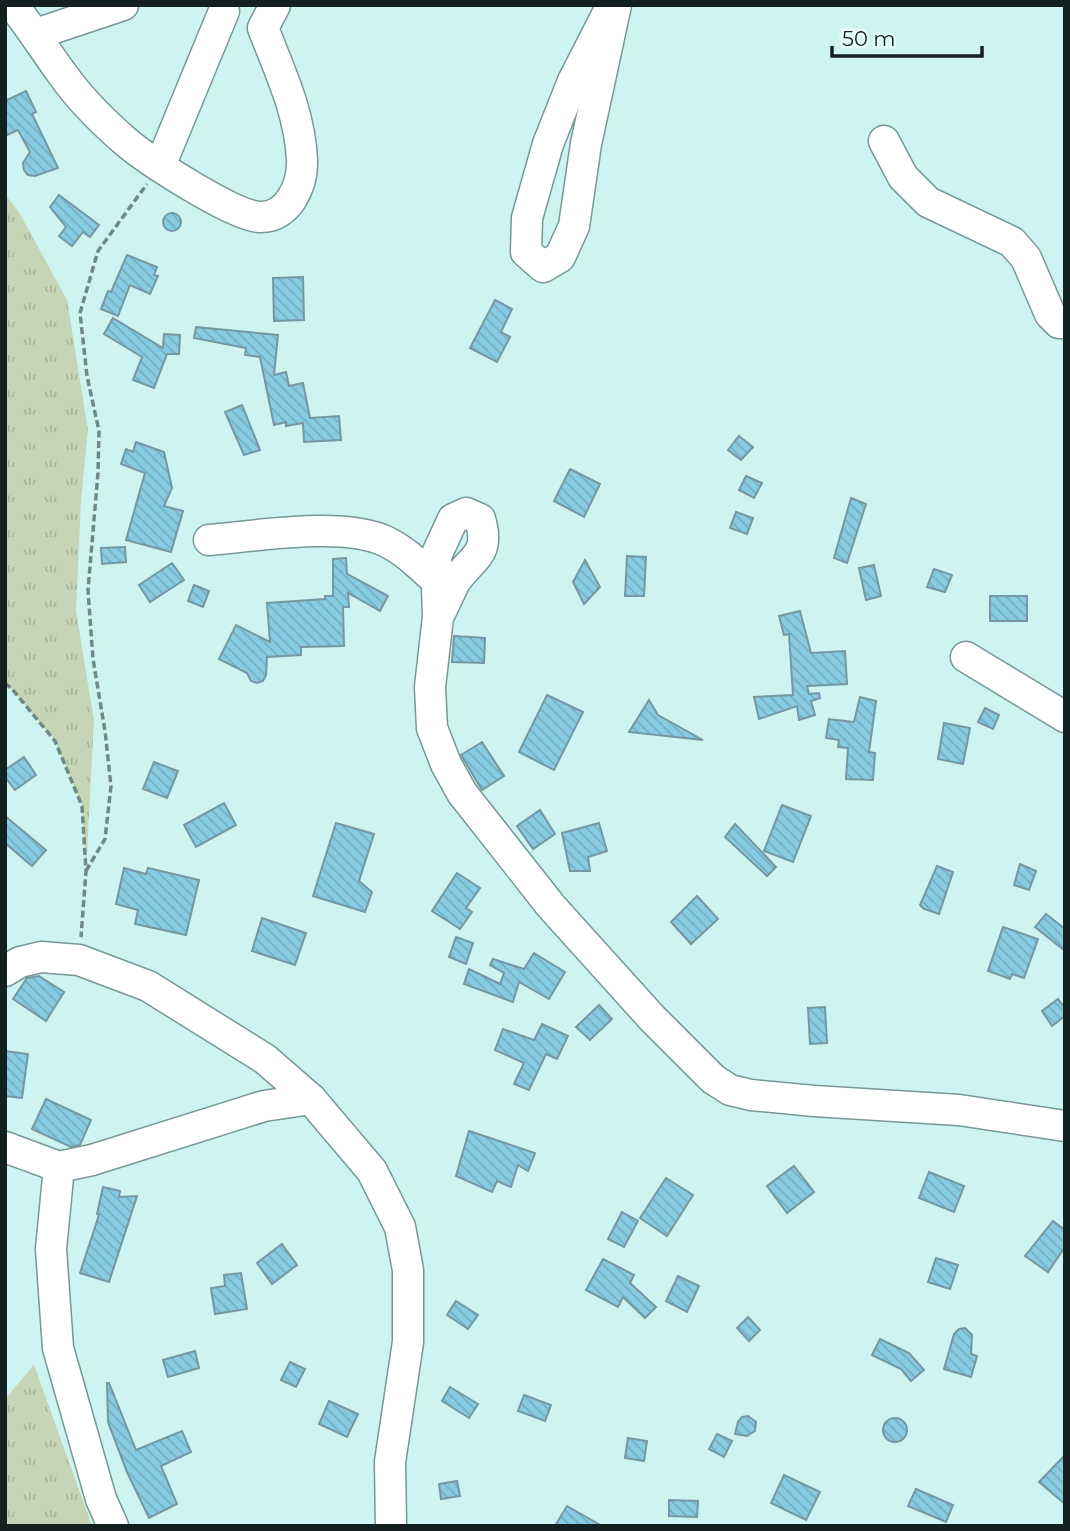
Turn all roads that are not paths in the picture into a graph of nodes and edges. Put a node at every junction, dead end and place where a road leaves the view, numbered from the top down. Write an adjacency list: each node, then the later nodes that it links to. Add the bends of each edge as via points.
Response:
1 (13, 5): 6 (street)
2 (123, 5): 6 (street)
3 (614, 5): 3 (street, via 575,226 560,257 543,267 526,252 527,218 573,81)
4 (218, 8): 5 (street); 8 (street)
5 (269, 16): 8 (street, via 296,113 302,163 296,192 280,212 260,217 235,211)
6 (36, 34): 8 (street, via 89,107)
7 (884, 141): 9 (street, via 902,177 928,202 1012,242 1026,258 1050,314)
8 (160, 166)
9 (1065, 323)
10 (209, 540): 11 (street, via 348,531 384,540)
11 (438, 582): 12 (street); 12 (street, via 436,556 453,519 466,513 480,519 485,537 476,559 456,581)
12 (438, 617): 17 (street, via 430,687 432,728 462,793 551,906 713,1079 730,1090 751,1095 959,1110)
13 (966, 657): 14 (street)
14 (1065, 718)
15 (5, 971): 16 (street, via 41,957 79,960 148,986 265,1059)
16 (310, 1099): 19 (street, via 264,1106); 21 (street, via 372,1171 400,1227 406,1259 408,1342 390,1462)
17 (1065, 1126)
18 (5, 1147): 19 (street)
19 (59, 1167): 20 (street, via 51,1249 58,1348)
20 (113, 1526)
21 (391, 1526)

